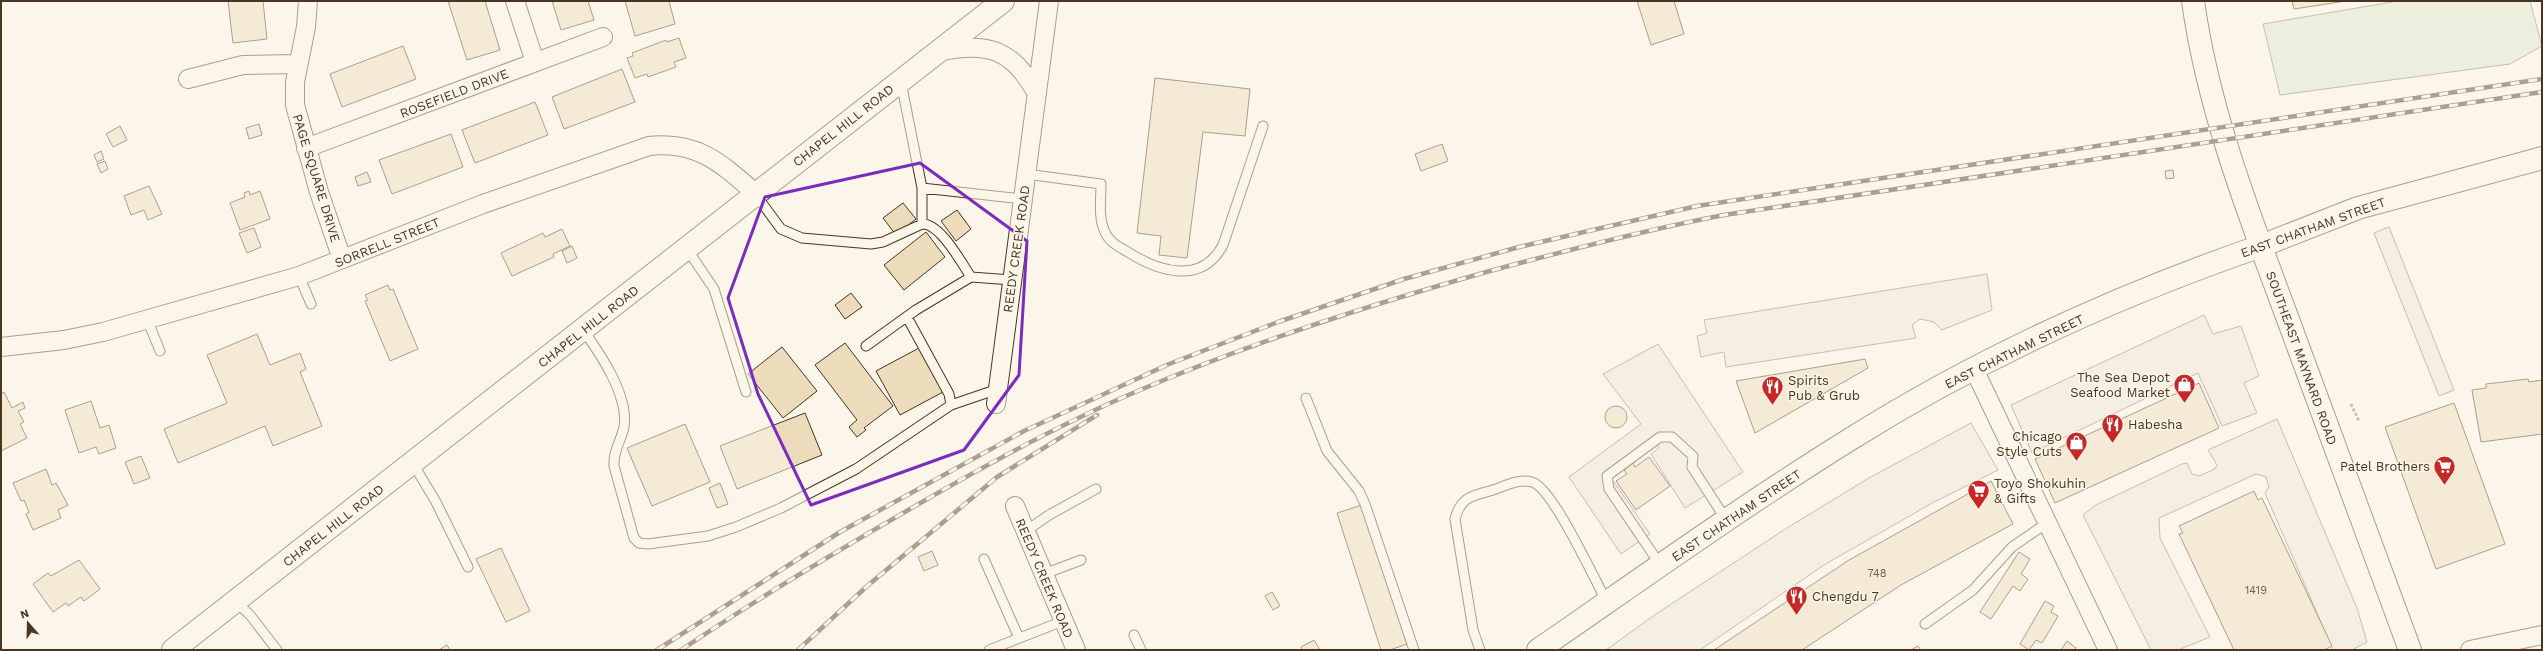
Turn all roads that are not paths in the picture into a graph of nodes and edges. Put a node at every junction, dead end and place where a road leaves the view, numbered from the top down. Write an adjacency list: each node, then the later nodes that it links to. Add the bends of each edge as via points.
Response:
1 (308, 1): 9 (street, PAGE SQUARE DRIVE, via 306,27)
2 (515, 1): 8 (street)
3 (1003, 1): 7 (main road, CHAPEL HILL ROAD)
4 (1049, 1): 12 (street, REEDY CREEK ROAD)
5 (2193, 1): 21 (main road, SOUTHEAST MAYNARD ROAD, via 2199,40 2221,127)
6 (603, 37): 8 (street, ROSEFIELD DRIVE)
7 (938, 53): 11 (main road, CHAPEL HILL ROAD); 12 (street, via 978,46 1001,52 1028,78)
8 (535, 62): 14 (street, ROSEFIELD DRIVE)
9 (298, 64): 10 (street, via 243,65); 14 (street, PAGE SQUARE DRIVE, via 294,82 295,105)
10 (188, 79)
11 (900, 80): 17 (lane); 18 (main road, CHAPEL HILL ROAD)
12 (1037, 94): 16 (street, REEDY CREEK ROAD)
13 (1263, 126): 16 (lane, via 1218,256 1209,264 1191,270 1177,272 1161,269 1113,243 1105,233 1101,220 1101,184)
14 (306, 148): 23 (street, PAGE SQUARE DRIVE)
15 (2541, 162): 21 (main road, EAST CHATHAM STREET, via 2358,208)
16 (1026, 174): 19 (street, REEDY CREEK ROAD)
17 (922, 188): 19 (lane); 20 (lane)
18 (755, 193): 20 (lane, via 781,229 802,238 870,244 883,242); 22 (main road, CHAPEL HILL ROAD); 23 (street, SORRELL STREET, via 722,164 708,156 675,145 649,146 482,204)
19 (1022, 199): 26 (street, REEDY CREEK ROAD)
20 (922, 224): 25 (lane, via 929,224 938,231)
21 (2261, 246): 34 (main road, EAST CHATHAM STREET, via 2182,274); 66 (main road, SOUTHEAST MAYNARD ROAD)
22 (686, 248): 30 (main road, CHAPEL HILL ROAD); 35 (lane, via 714,289)
23 (342, 260): 24 (street, SORRELL STREET)
24 (299, 276): 27 (lane); 29 (street, SORRELL STREET)
25 (971, 277): 26 (lane); 28 (lane)
26 (1012, 280): 36 (street, REEDY CREEK ROAD)
27 (311, 304)
28 (907, 317): 31 (lane); 38 (lane, via 949,394)
29 (147, 319): 32 (street, SORRELL STREET, via 64,340); 33 (lane)
30 (584, 331): 38 (lane, via 608,368 622,407 624,426 614,454 614,466 634,538 643,544 708,536 780,508 856,469); 39 (main road, CHAPEL HILL ROAD)
31 (866, 346)
32 (1, 347)
33 (160, 351)
34 (1974, 369): 42 (main road, EAST CHATHAM STREET, via 1850,439); 43 (street)
35 (746, 392)
36 (997, 397): 38 (lane)
37 (1306, 398): 62 (lane, via 1327,451 1359,491 1365,504)
38 (951, 405)
39 (412, 462): 48 (lane, via 436,502); 50 (main road, CHAPEL HILL ROAD)
40 (1096, 489): 44 (lane)
41 (1015, 506): 44 (street, REEDY CREEK ROAD)
42 (1726, 521): 47 (main road, EAST CHATHAM STREET); 47 (lane, via 1692,467 1692,456 1672,437 1660,437 1607,476 1609,489)
43 (2047, 523): 53 (lane, via 2012,547 1973,590); 65 (street)
44 (1026, 531): 49 (street, REEDY CREEK ROAD)
45 (984, 559): 56 (lane)
46 (1082, 560): 49 (lane)
47 (1661, 566): 51 (main road, EAST CHATHAM STREET)
48 (468, 567)
49 (1044, 574): 52 (street, REEDY CREEK ROAD)
50 (235, 602): 57 (main road, CHAPEL HILL ROAD); 58 (lane, via 250,614)
51 (1607, 603): 63 (lane, via 1553,500 1538,484 1523,480 1471,496 1458,507 1455,519 1473,630); 64 (main road, EAST CHATHAM STREET)
52 (1063, 621): 56 (lane); 60 (street, REEDY CREEK ROAD)
53 (1925, 624)
54 (1134, 635): 61 (lane)
55 (2542, 635): 67 (street)
56 (1019, 638): 59 (lane)
57 (173, 650)
58 (277, 650)
59 (989, 650)
60 (1076, 650)
61 (1141, 650)
62 (1414, 650)
63 (1480, 650)
64 (1538, 650)
65 (2108, 650)
66 (2410, 650)
67 (2470, 650)

